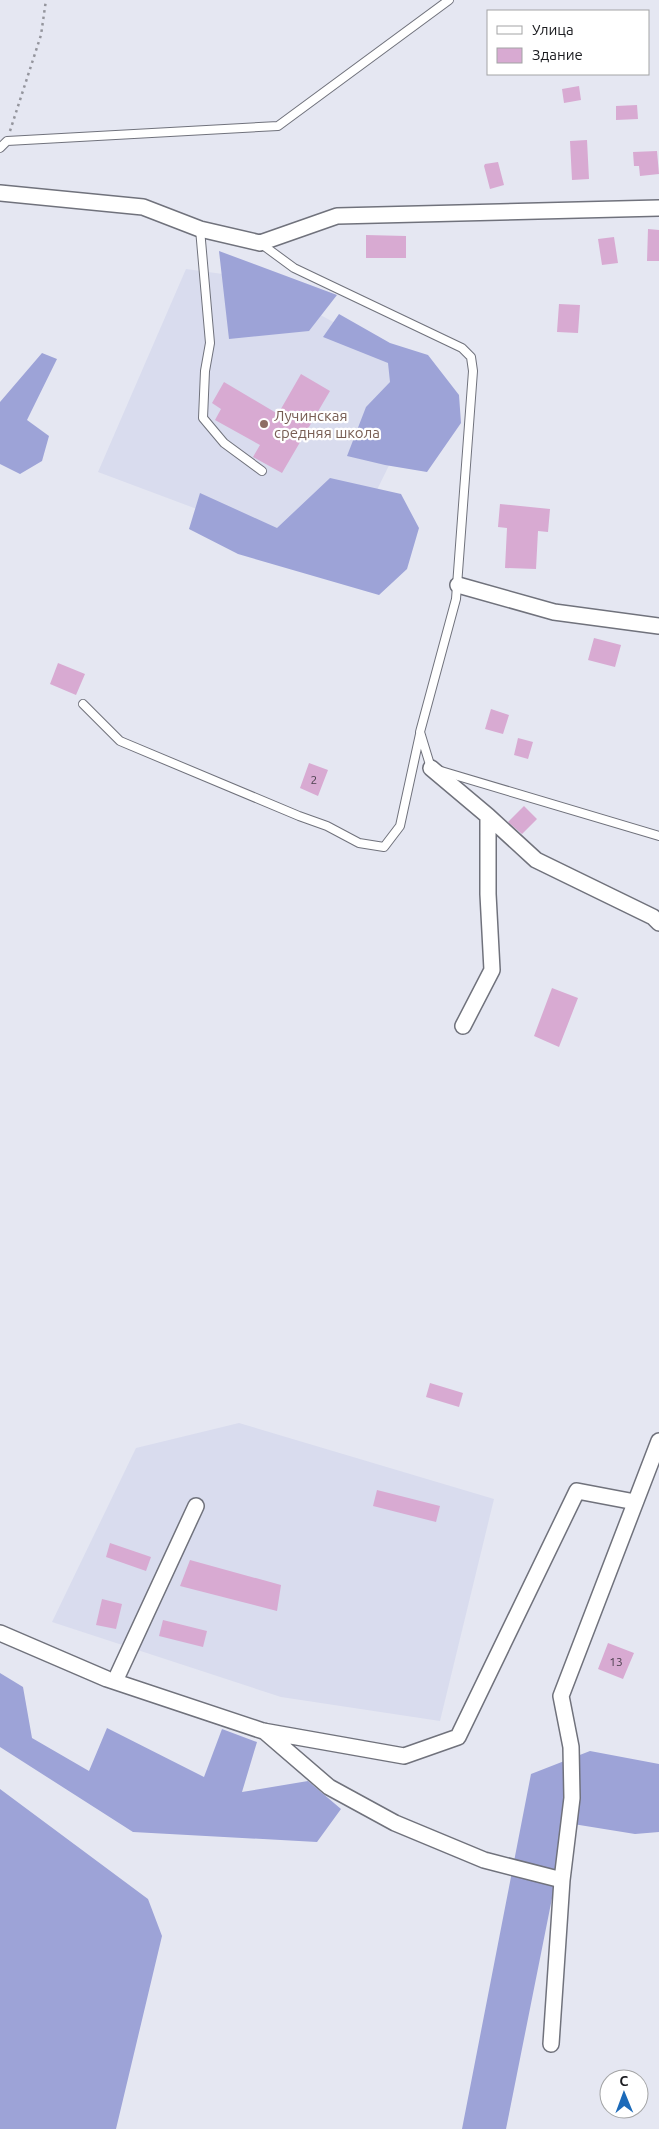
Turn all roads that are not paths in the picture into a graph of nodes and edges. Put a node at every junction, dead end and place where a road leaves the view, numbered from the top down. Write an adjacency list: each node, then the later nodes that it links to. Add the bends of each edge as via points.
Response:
1 (449, 0): 2 (lane, via 278,126 7,141)
2 (0, 148)
3 (0, 194): 5 (street, via 143,207)
4 (659, 208): 6 (street, via 337,216)
5 (200, 229): 6 (street); 7 (lane, via 210,343 203,418 224,443)
6 (260, 243): 8 (lane, via 294,268 462,348 471,357 473,371)
7 (262, 472)
8 (458, 585): 9 (street, via 554,612); 11 (lane)
9 (659, 626)
10 (83, 704): 11 (lane, via 120,741 327,826 359,844 384,847 400,826)
11 (420, 732): 12 (lane)
12 (430, 768): 13 (street); 14 (lane)
13 (488, 816): 15 (street, via 536,860 653,917); 16 (street, via 492,970)
14 (659, 836)
15 (659, 923)
16 (463, 1026)
17 (659, 1441): 18 (street)
18 (635, 1502): 22 (street, via 577,1492 458,1737 404,1756); 23 (street, via 561,1696 571,1747 572,1798)
19 (196, 1506): 21 (street)
20 (0, 1633): 21 (street)
21 (115, 1681): 22 (street)
22 (263, 1730): 23 (street, via 329,1787 395,1823 484,1860)
23 (562, 1880): 24 (street)
24 (551, 2044)

